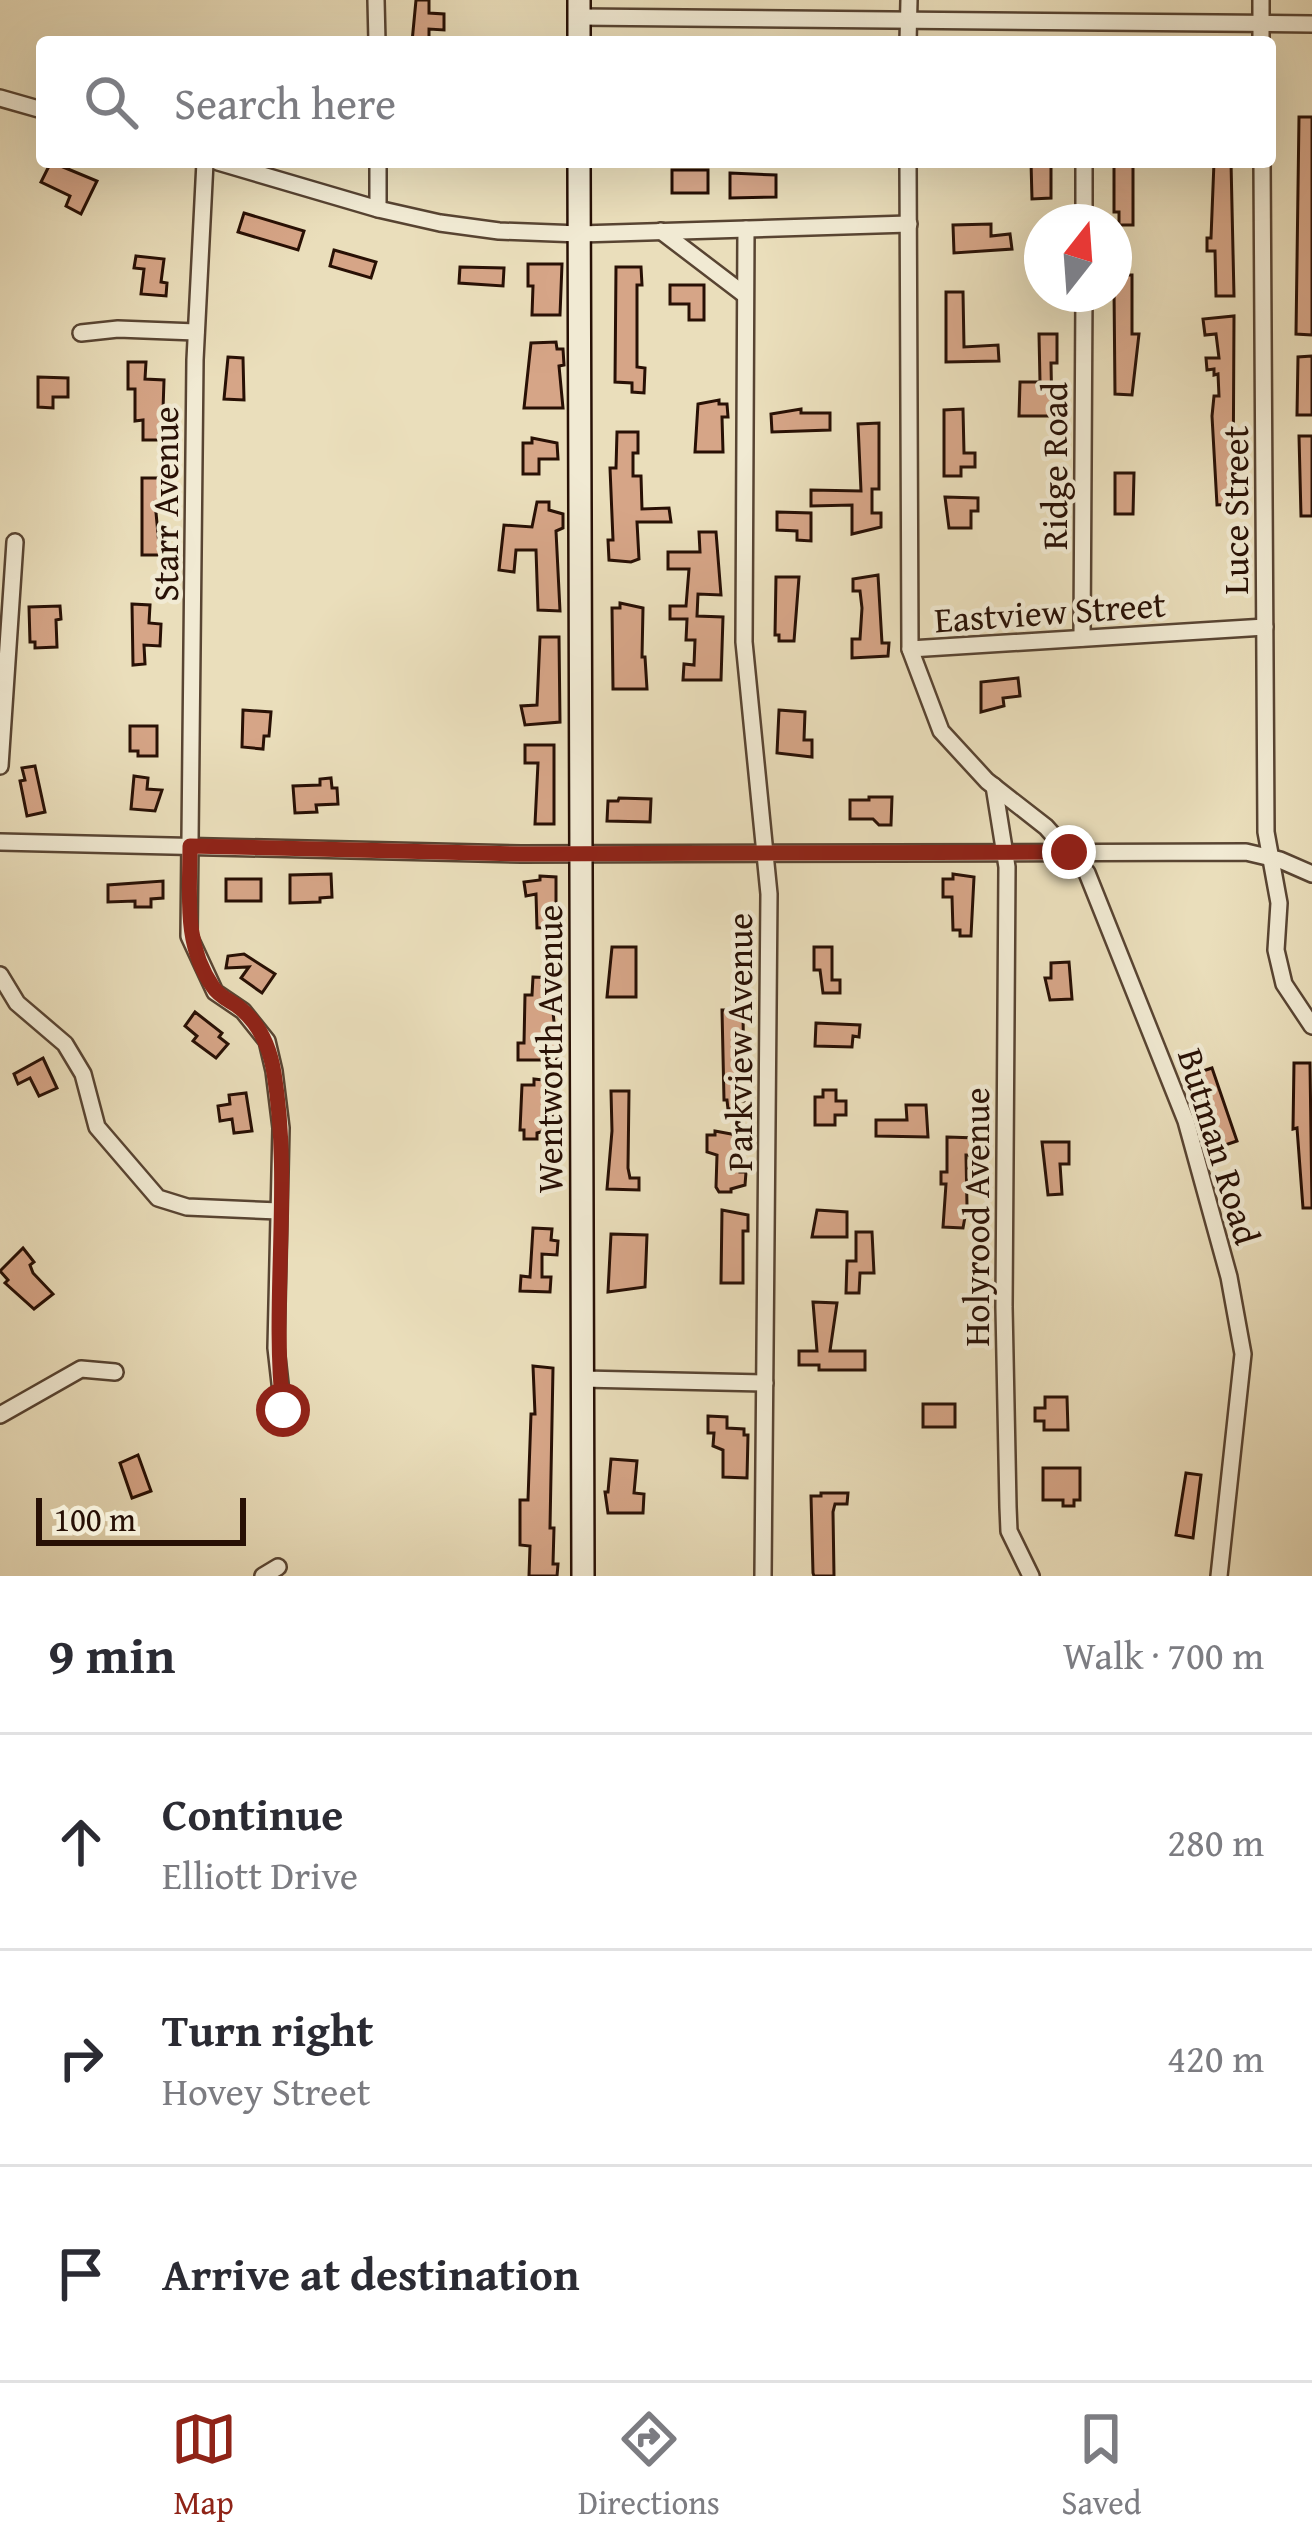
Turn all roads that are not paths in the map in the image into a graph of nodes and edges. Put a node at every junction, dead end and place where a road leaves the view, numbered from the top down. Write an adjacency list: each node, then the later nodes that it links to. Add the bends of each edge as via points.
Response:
1 (376, 0): 9 (street)
2 (909, 0): 5 (street)
3 (1261, 0): 7 (street)
4 (579, 8): 5 (street)
5 (908, 21): 6 (street); 10 (street)
6 (1084, 22): 7 (street); 11 (street)
7 (1261, 23): 8 (street); 12 (street)
8 (1312, 24)
9 (377, 36)
10 (908, 36)
11 (1084, 36)
12 (1261, 36)
13 (0, 98): 14 (street)
14 (36, 108)
15 (205, 168): 30 (street, Starr Avenue)
16 (239, 168): 23 (street)
17 (378, 168): 23 (street)
18 (580, 168): 27 (street, Wentworth Avenue)
19 (908, 168): 24 (street, Butman Road)
20 (1084, 168): 22 (street)
21 (1262, 168): 33 (street, Luce Street)
22 (1084, 204)
23 (378, 208): 27 (street, via 499,231)
24 (908, 224): 25 (street); 35 (street, Butman Road)
25 (746, 229): 26 (street); 28 (street, Parkview Avenue)
26 (661, 232): 27 (street); 28 (street)
27 (580, 234): 43 (street, Wentworth Avenue)
28 (746, 295): 41 (street, Parkview Avenue, via 744,642)
29 (1084, 312): 34 (street, Ridge Road)
30 (196, 332): 31 (street); 39 (street, Starr Avenue)
31 (81, 333)
32 (15, 542): 36 (street)
33 (1265, 627): 34 (street, Eastview Street); 44 (street, Luce Street)
34 (1082, 638): 35 (street, Eastview Street)
35 (910, 650): 37 (street, Butman Road, via 940,731)
36 (0, 766)
37 (994, 786): 40 (street, Butman Road); 42 (street)
38 (0, 842): 39 (street)
39 (190, 846): 43 (street); 48 (street, Starr Avenue, via 189,936 200,964 215,992 267,1041 280,1128)
40 (1069, 852): 42 (street); 44 (street); 57 (street, Butman Road, via 1087,873 1186,1121 1228,1276 1243,1354)
41 (765, 853): 42 (street); 43 (street); 51 (street, Parkview Avenue)
42 (1004, 853): 56 (street, Holyrood Avenue, via 1008,1507)
43 (581, 854): 50 (street, Wentworth Avenue)
44 (1272, 858): 45 (street); 47 (street, Luce Street, via 1283,984)
45 (1312, 874)
46 (0, 975): 48 (street, via 17,1003 65,1044 98,1126 158,1198)
47 (1312, 1026)
48 (279, 1211): 52 (street, Starr Avenue)
49 (115, 1372): 53 (street, via 81,1369)
50 (582, 1379): 51 (street); 54 (street, Wentworth Avenue)
51 (765, 1382): 55 (street, Parkview Avenue)
52 (283, 1410)
53 (0, 1414)
54 (583, 1576)
55 (763, 1576)
56 (1031, 1576)
57 (1219, 1576)

